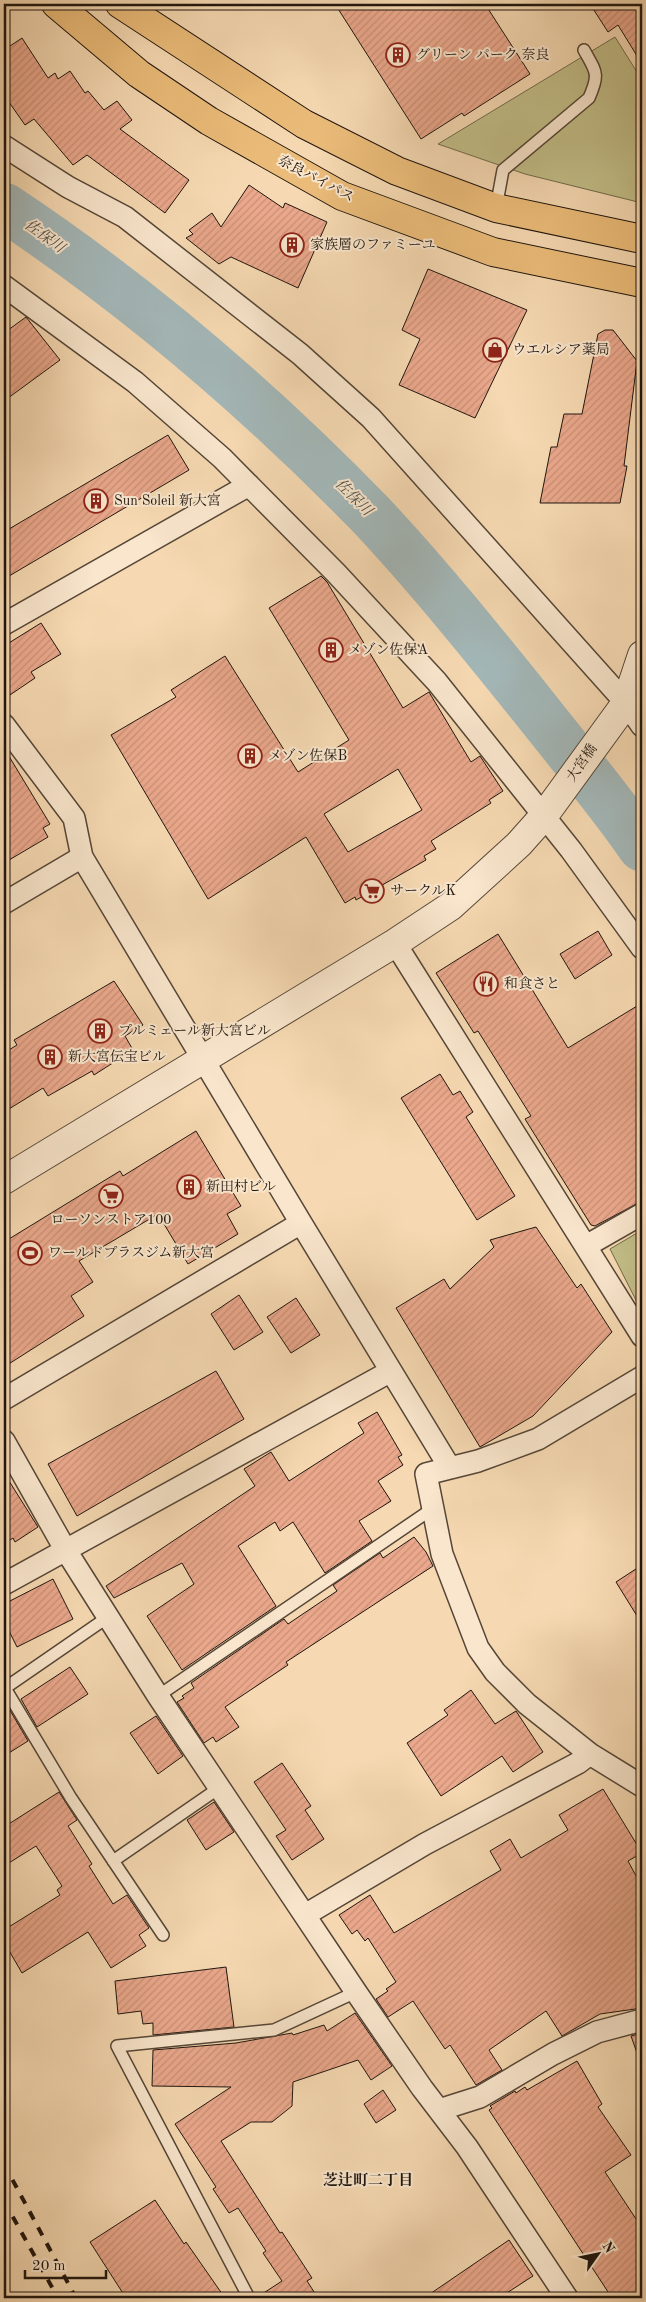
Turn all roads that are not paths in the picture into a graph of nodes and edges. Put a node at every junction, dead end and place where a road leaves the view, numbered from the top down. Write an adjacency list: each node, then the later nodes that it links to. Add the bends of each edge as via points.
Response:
1 (56, 4): 7 (highway, 奈良バイパス, via 138,74 209,121 342,196 493,252)
2 (120, 4): 5 (highway, via 304,124 396,171)
3 (584, 50): 5 (lane, via 596,72 596,82 589,98 503,170)
4 (4, 146): 12 (street, via 68,187 124,216 307,360 371,418)
5 (496, 208): 6 (highway)
6 (642, 239)
7 (642, 283)
8 (4, 286): 9 (street, via 135,382)
9 (249, 485): 10 (street); 15 (street, via 437,682)
10 (4, 624)
11 (642, 655): 12 (street, 大宮橋)
12 (626, 711): 14 (street); 15 (street, 大宮橋)
13 (4, 725): 16 (street, via 74,818)
14 (642, 726)
15 (548, 811): 18 (street, 大宮橋, via 519,844 451,906); 19 (street, via 571,850)
16 (82, 857): 17 (street); 20 (street)
17 (4, 903)
18 (396, 943): 20 (street, 大宮橋); 24 (street)
19 (642, 948)
20 (204, 1059): 21 (street, 大宮橋); 23 (street)
21 (4, 1180)
22 (642, 1214): 24 (street)
23 (300, 1223): 26 (street); 28 (street)
24 (586, 1246): 25 (street)
25 (642, 1336)
26 (391, 1371): 30 (street); 32 (street)
27 (642, 1377): 30 (street, via 538,1439)
28 (4, 1399)
29 (4, 1441): 32 (street)
30 (450, 1468): 31 (street, via 426,1474)
31 (432, 1509): 35 (lane); 36 (street, via 442,1554 478,1648 495,1672 527,1704)
32 (65, 1549): 33 (street); 34 (street)
33 (4, 1584)
34 (108, 1617): 35 (street); 39 (lane, via 5,1688)
35 (158, 1696): 38 (street)
36 (590, 1754): 37 (street); 40 (street, via 425,1844)
37 (642, 1786)
38 (219, 1788): 39 (lane); 40 (street)
39 (113, 1861): 41 (lane)
40 (305, 1915): 42 (street)
41 (163, 1934)
42 (356, 1992): 44 (street); 45 (lane, via 274,2030 117,2046)
43 (642, 2020): 44 (street, via 597,2032 480,2097)
44 (439, 2110): 46 (street)
45 (249, 2298)
46 (567, 2298)

